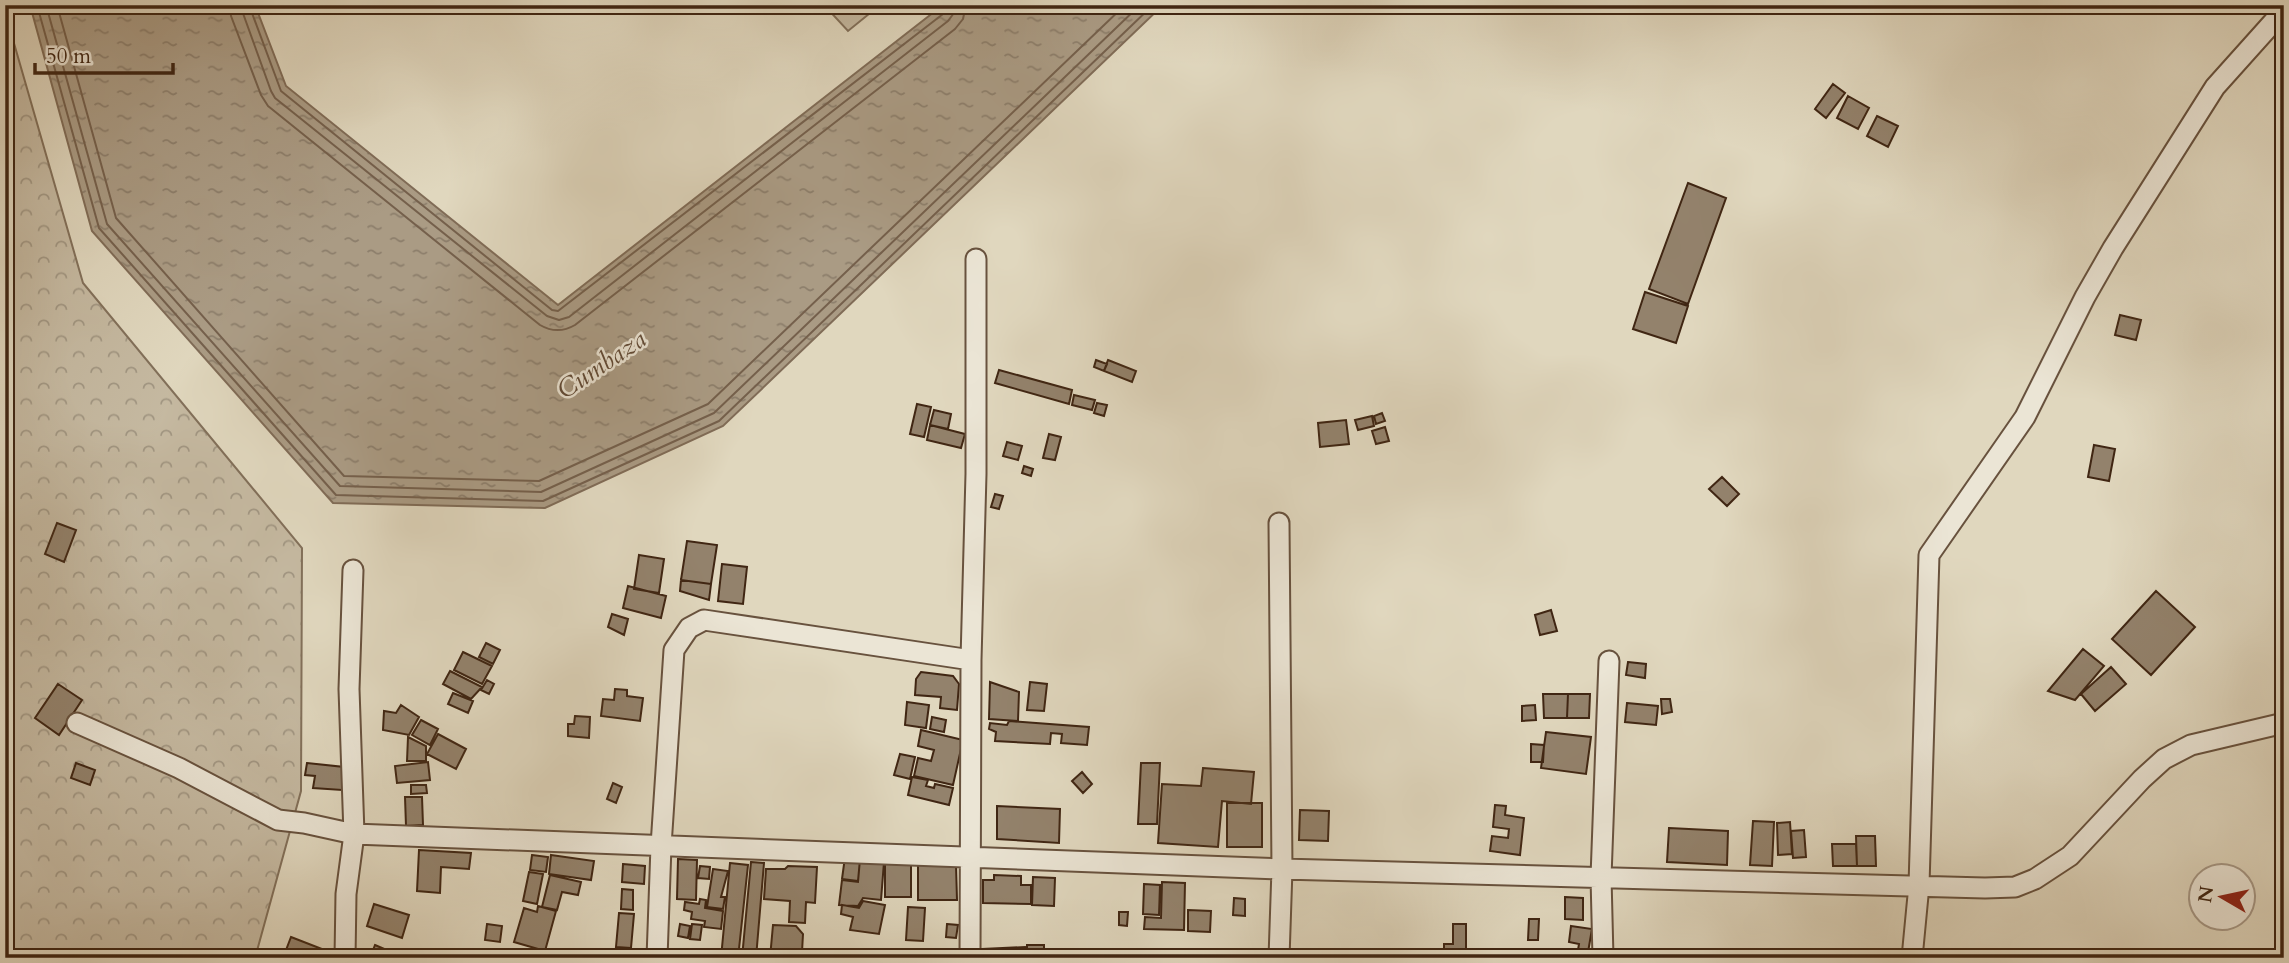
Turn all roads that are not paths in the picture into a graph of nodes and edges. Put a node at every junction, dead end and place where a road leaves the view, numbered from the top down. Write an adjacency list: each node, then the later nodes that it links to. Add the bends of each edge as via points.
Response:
1 (2284, 10): 14 (street, via 2215,86 2113,248 2025,417 1929,555)
2 (976, 259): 5 (street)
3 (1279, 523): 12 (street)
4 (353, 570): 9 (street, via 349,689)
5 (971, 660): 10 (street, via 704,620 689,628 674,650); 11 (street)
6 (1609, 661): 13 (street)
7 (77, 723): 9 (street, via 278,820)
8 (2284, 723): 14 (street, via 2191,745 2164,759 2070,856 2015,887)
9 (354, 834): 10 (street); 15 (street, via 346,894)
10 (661, 846): 11 (street); 16 (street)
11 (971, 856): 12 (street); 17 (street)
12 (1282, 869): 13 (street); 18 (street)
13 (1601, 877): 14 (street); 19 (street)
14 (1919, 885): 20 (street)
15 (345, 958)
16 (657, 958)
17 (970, 958)
18 (1279, 958)
19 (1603, 958)
20 (1912, 958)

